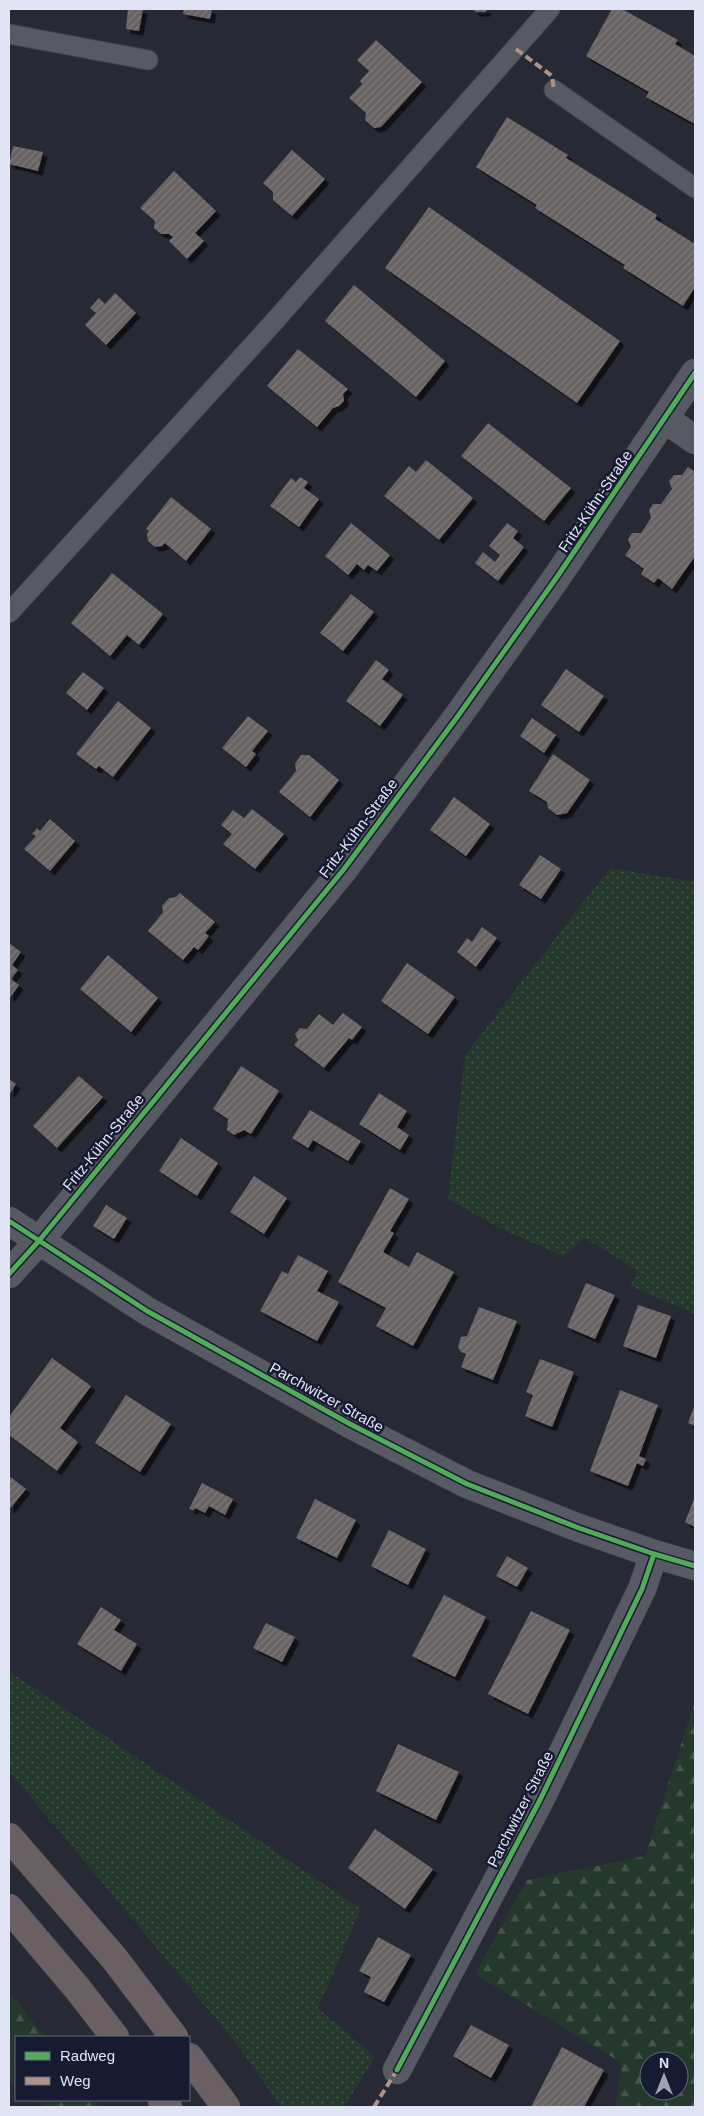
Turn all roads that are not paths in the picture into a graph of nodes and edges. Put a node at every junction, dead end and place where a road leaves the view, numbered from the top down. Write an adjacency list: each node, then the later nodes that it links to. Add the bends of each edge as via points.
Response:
1 (550, 9): 9 (lane, via 272,324)
2 (9, 34): 3 (lane)
3 (148, 60)
4 (554, 90): 5 (lane)
5 (695, 188)
6 (695, 373): 7 (street, Fritz-Kühn-Straße)
7 (665, 420): 8 (street); 11 (street, Fritz-Kühn-Straße, via 464,709 344,869)
8 (695, 440)
9 (9, 613)
10 (9, 1221): 11 (street, Parchwitzer Straße)
11 (38, 1242): 12 (street, Fritz-Kühn-Straße); 13 (street, Parchwitzer Straße, via 147,1310 350,1424 467,1484)
12 (9, 1274)
13 (654, 1554): 14 (street, Parchwitzer Straße); 20 (street, Parchwitzer Straße, via 642,1589 540,1800)
14 (695, 1566)
15 (9, 1837): 18 (highway, via 114,1958)
16 (9, 1908): 17 (highway)
17 (114, 2036)
18 (173, 2036)
19 (190, 2058): 21 (highway)
20 (397, 2070)
21 (226, 2107)

